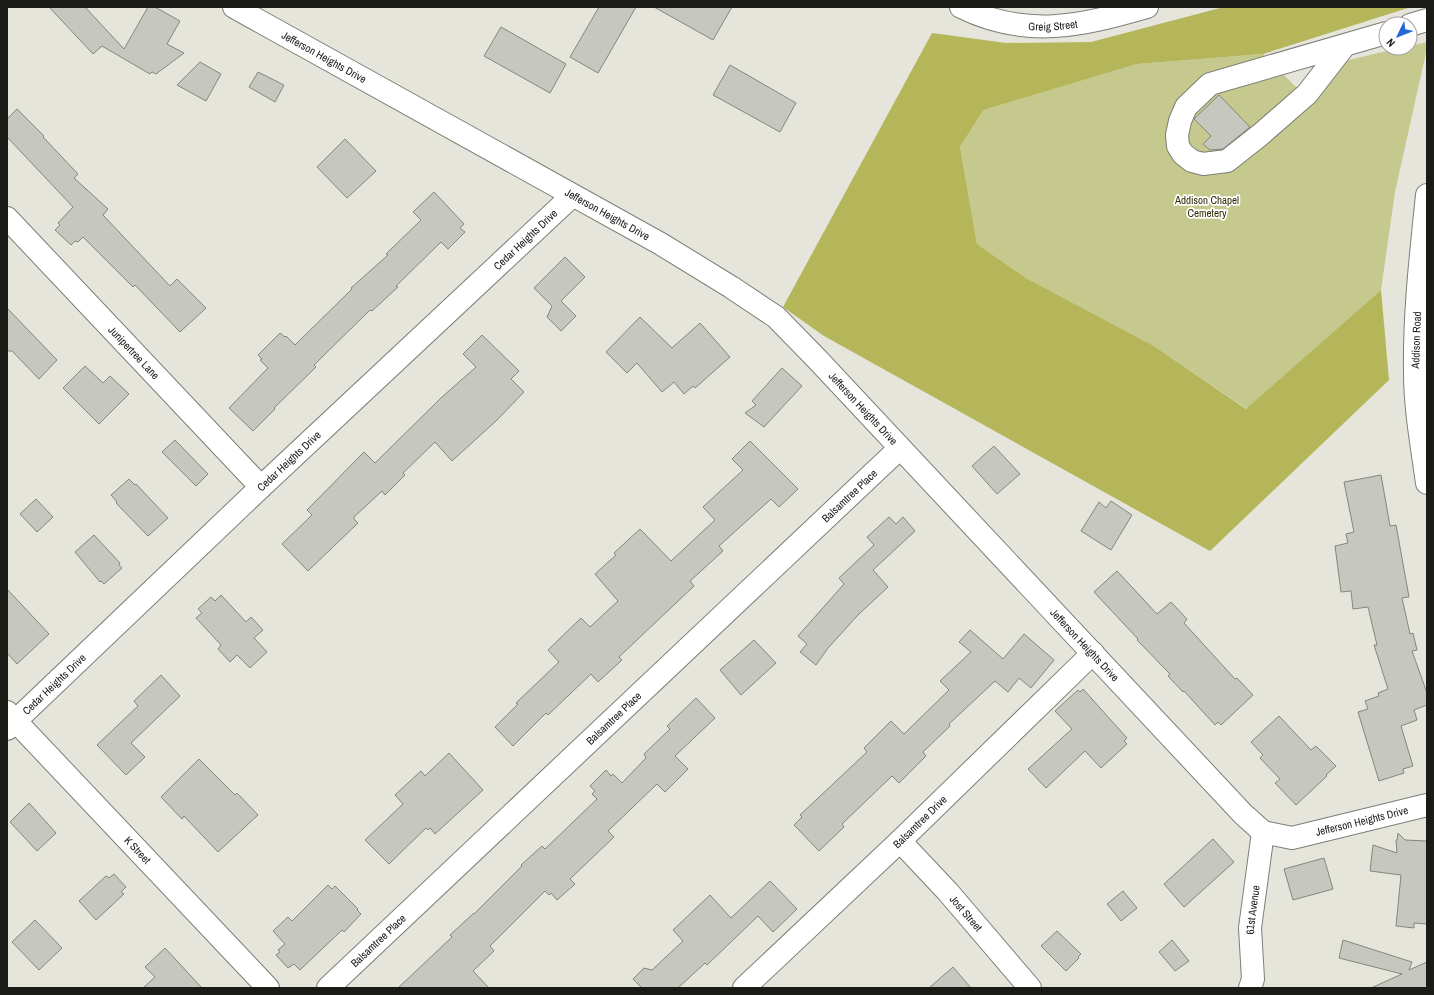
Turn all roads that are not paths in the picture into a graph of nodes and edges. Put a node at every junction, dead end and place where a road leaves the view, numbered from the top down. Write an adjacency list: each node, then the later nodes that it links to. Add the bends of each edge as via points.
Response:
1 (234, 7): 6 (street, Jefferson Heights Drive)
2 (961, 7): 3 (street, Greig Street, via 991,20 1047,27 1085,23)
3 (1147, 7)
4 (1378, 35): 5 (street)
5 (1345, 45): 5 (street, via 1210,84 1186,107 1180,121 1177,135 1178,146 1183,154 1192,161 1203,164 1227,162 1307,94)
6 (572, 196): 9 (street, Jefferson Heights Drive, via 661,244 776,317); 11 (street, Cedar Heights Drive)
7 (1427, 196): 10 (street, Addison Road, via 1416,310 1415,372 1416,402)
8 (7, 218): 11 (street, Junipertree Lane)
9 (900, 448): 12 (street, Jefferson Heights Drive); 18 (street, Balsamtree Place)
10 (1427, 484)
11 (261, 487): 13 (street, Cedar Heights Drive)
12 (1093, 653): 15 (street, Jefferson Heights Drive, via 1243,814); 16 (street, Balsamtree Drive)
13 (10, 720): 17 (street, K Street)
14 (1427, 805): 15 (street, Jefferson Heights Drive, via 1292,838)
15 (1263, 832): 21 (street, 61st Avenue, via 1250,928 1253,979)
16 (900, 841): 19 (street, Balsamtree Drive); 20 (street, Jost Street, via 948,892)
17 (268, 988)
18 (328, 988)
19 (744, 988)
20 (1030, 988)
21 (1250, 988)

